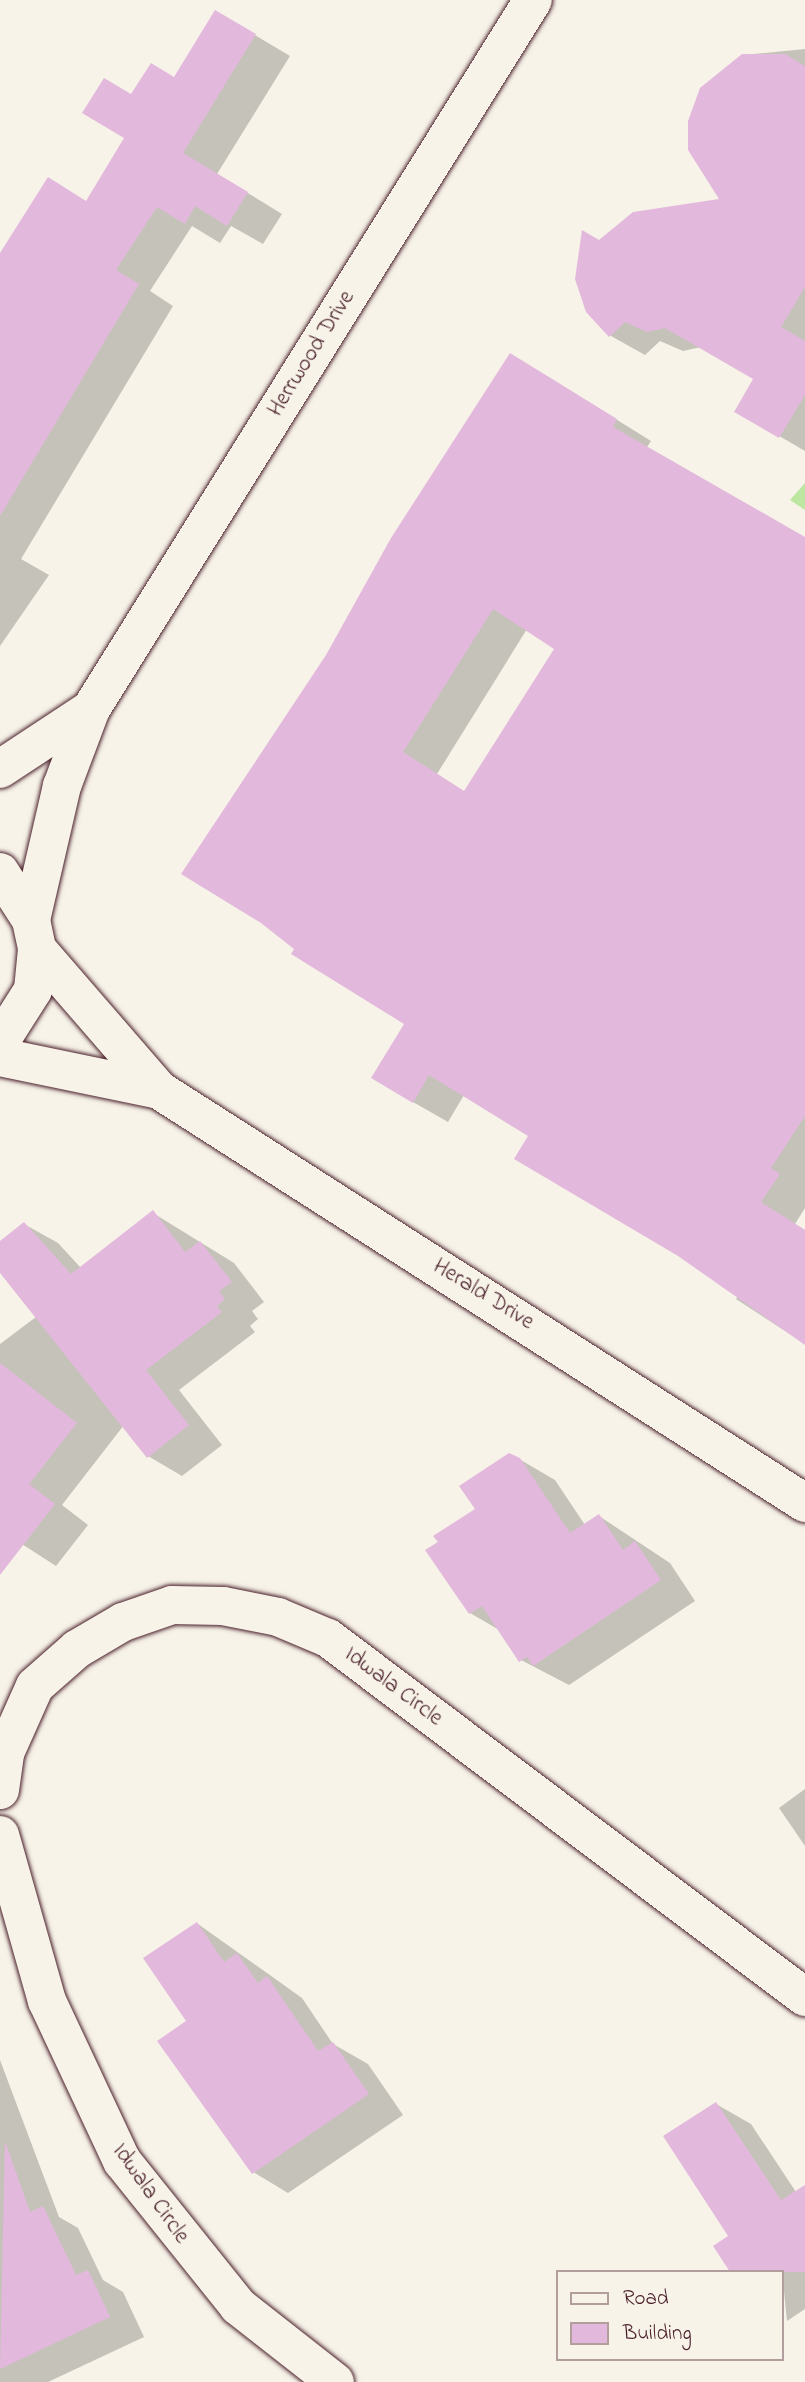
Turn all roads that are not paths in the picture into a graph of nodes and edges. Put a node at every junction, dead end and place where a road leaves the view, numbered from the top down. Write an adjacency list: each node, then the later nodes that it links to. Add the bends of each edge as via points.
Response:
1 (533, 0): 2 (street, Herrwood Drive)
2 (91, 709): 3 (street, Herrwood Drive); 5 (street, Herrwood Drive, via 62,786)
3 (0, 769)
4 (0, 872): 5 (street, Herald Drive)
5 (34, 934): 6 (street, Herrwood Drive, via 33,990 16,1027); 8 (street, Herald Drive)
6 (0, 1042)
7 (0, 1056): 8 (street, Herald Drive)
8 (159, 1090): 9 (street, Herald Drive)
9 (805, 1503)
10 (0, 1790): 12 (street, Idwala Circle, via 5,1753 35,1686 77,1649 123,1622 172,1605 223,1606 278,1617 328,1639)
11 (0, 1835): 13 (street, Idwala Circle, via 47,2001 122,2161 238,2306)
12 (805, 1997)
13 (335, 2382)

